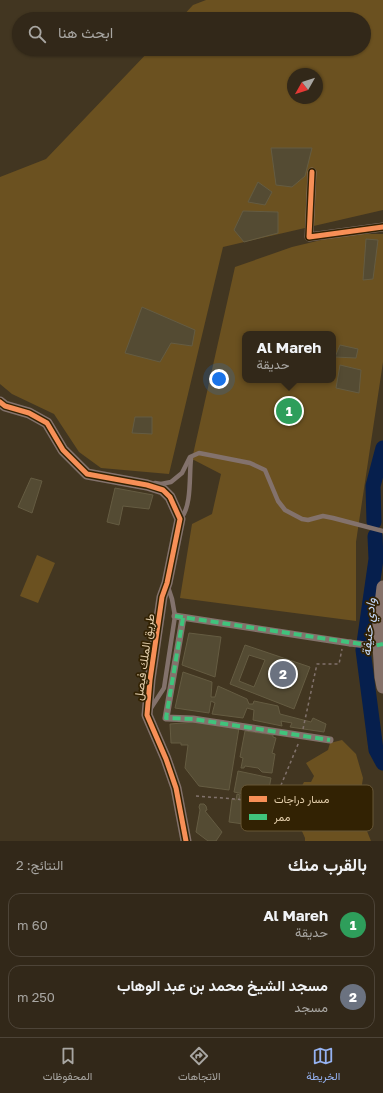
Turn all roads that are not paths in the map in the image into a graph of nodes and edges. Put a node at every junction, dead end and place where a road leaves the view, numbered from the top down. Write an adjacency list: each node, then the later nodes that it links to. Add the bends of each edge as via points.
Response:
1 (312, 172): 2 (street, via 309,237)
2 (383, 227)
3 (0, 402): 5 (street, via 47,423 64,450 87,474)
4 (199, 453): 5 (lane, via 190,457 182,473 171,482); 6 (lane, via 191,459 186,510); 7 (lane, via 250,463 265,470 278,501 285,510 302,519 323,516)
5 (147, 485): 6 (street, via 163,490 170,497)
6 (180, 518): 8 (street, طريق الملك فيصل)
7 (383, 532)
8 (167, 583): 10 (lane); 13 (street, طريق الملك فيصل, via 162,597)
9 (383, 587): 12 (main road, via 378,630)
10 (179, 617): 11 (street, bridge, via 350,643 374,646); 13 (lane, via 164,688); 14 (street, via 166,718 193,719)
11 (383, 644)
12 (383, 687)
13 (147, 715): 15 (street, طريق الملك فيصل, via 176,788)
14 (330, 740)
15 (186, 841)

